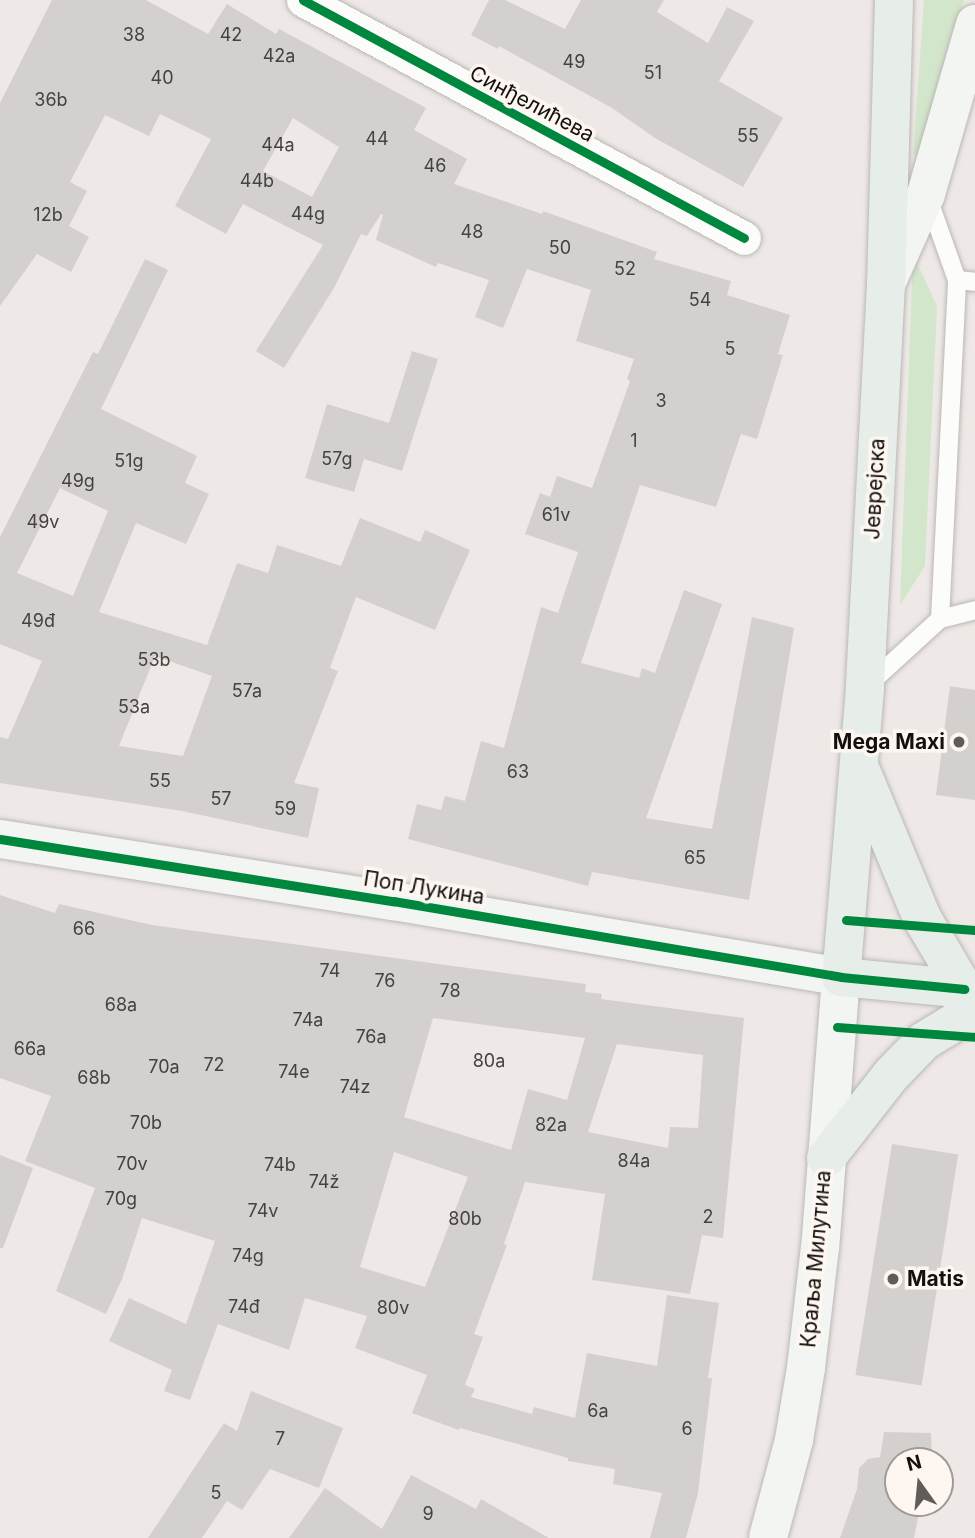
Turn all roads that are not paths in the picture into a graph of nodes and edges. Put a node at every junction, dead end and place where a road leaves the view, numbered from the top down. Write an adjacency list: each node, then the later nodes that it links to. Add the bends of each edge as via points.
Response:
1 (303, 0): 5 (street, Синђелићева)
2 (894, 0): 7 (main road, Јеврејска)
3 (975, 24): 4 (main road)
4 (926, 194): 6 (lane); 7 (main road)
5 (744, 238)
6 (966, 281): 9 (lane)
7 (886, 284): 10 (main road, Јеврејска)
8 (975, 610): 9 (lane)
9 (940, 619): 10 (lane)
10 (864, 688): 11 (main road, Јеврејска)
11 (859, 763): 13 (main road, Јеврејска); 14 (main road, via 922,918)
12 (0, 839): 13 (main road, Поп Лукина)
13 (841, 977): 14 (main road); 15 (main road, Краља Милутина)
14 (971, 996): 15 (main road, via 891,1075)
15 (826, 1158): 16 (main road, Краља Милутина, via 806,1368)
16 (768, 1538)

